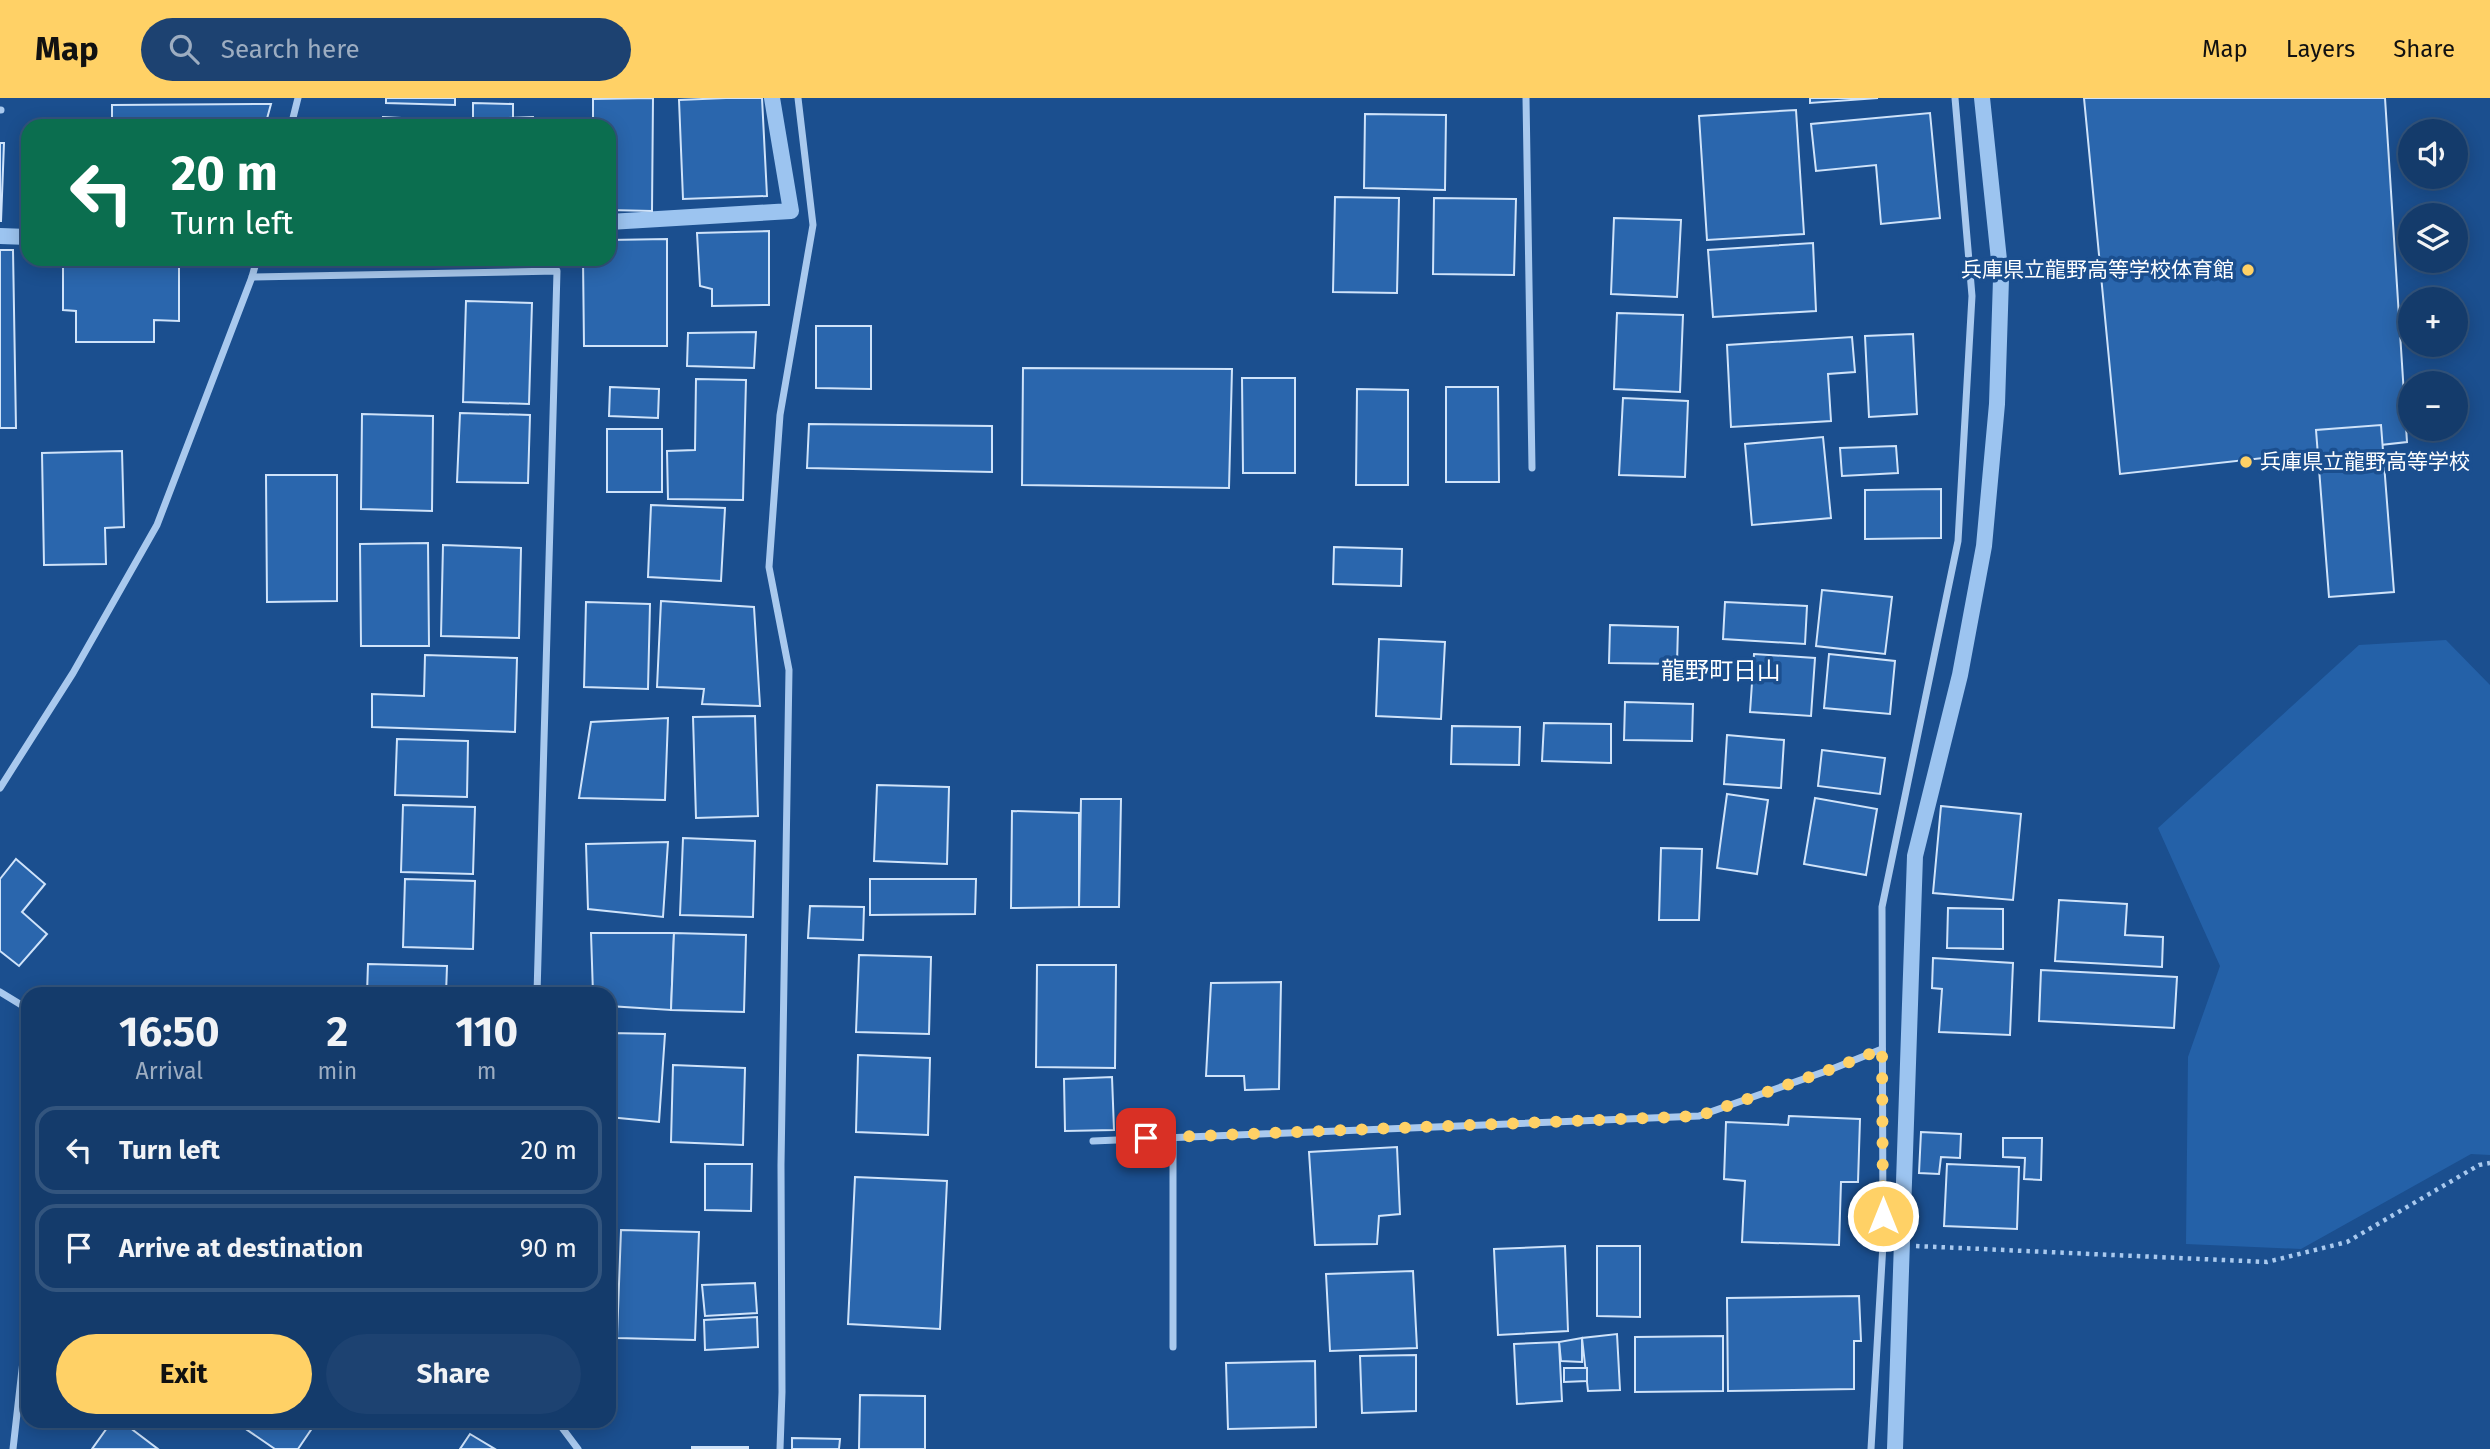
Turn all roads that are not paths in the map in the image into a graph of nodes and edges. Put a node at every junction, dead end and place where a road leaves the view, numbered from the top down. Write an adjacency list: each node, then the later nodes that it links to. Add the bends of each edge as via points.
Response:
1 (298, 98): 5 (street)
2 (798, 98): 21 (street, via 813,225 780,415 769,567 789,670)
3 (1526, 98): 8 (street)
4 (1955, 98): 13 (street, via 1972,296 1958,541 1882,907)
5 (293, 119)
6 (255, 266): 7 (street)
7 (252, 277): 9 (street, via 157,525 74,673); 10 (street, via 557,271)
8 (1532, 468)
9 (0, 788)
10 (537, 987)
11 (0, 992): 12 (street)
12 (21, 1005)
13 (1882, 1049): 14 (street, via 1699,1116); 22 (street, via 1883,1244)
14 (1173, 1137): 15 (street); 16 (street)
15 (1093, 1141)
16 (1173, 1347)
17 (21, 1379): 19 (street)
18 (562, 1428): 20 (street)
19 (13, 1449)
20 (578, 1449)
21 (780, 1449)
22 (1871, 1449)

